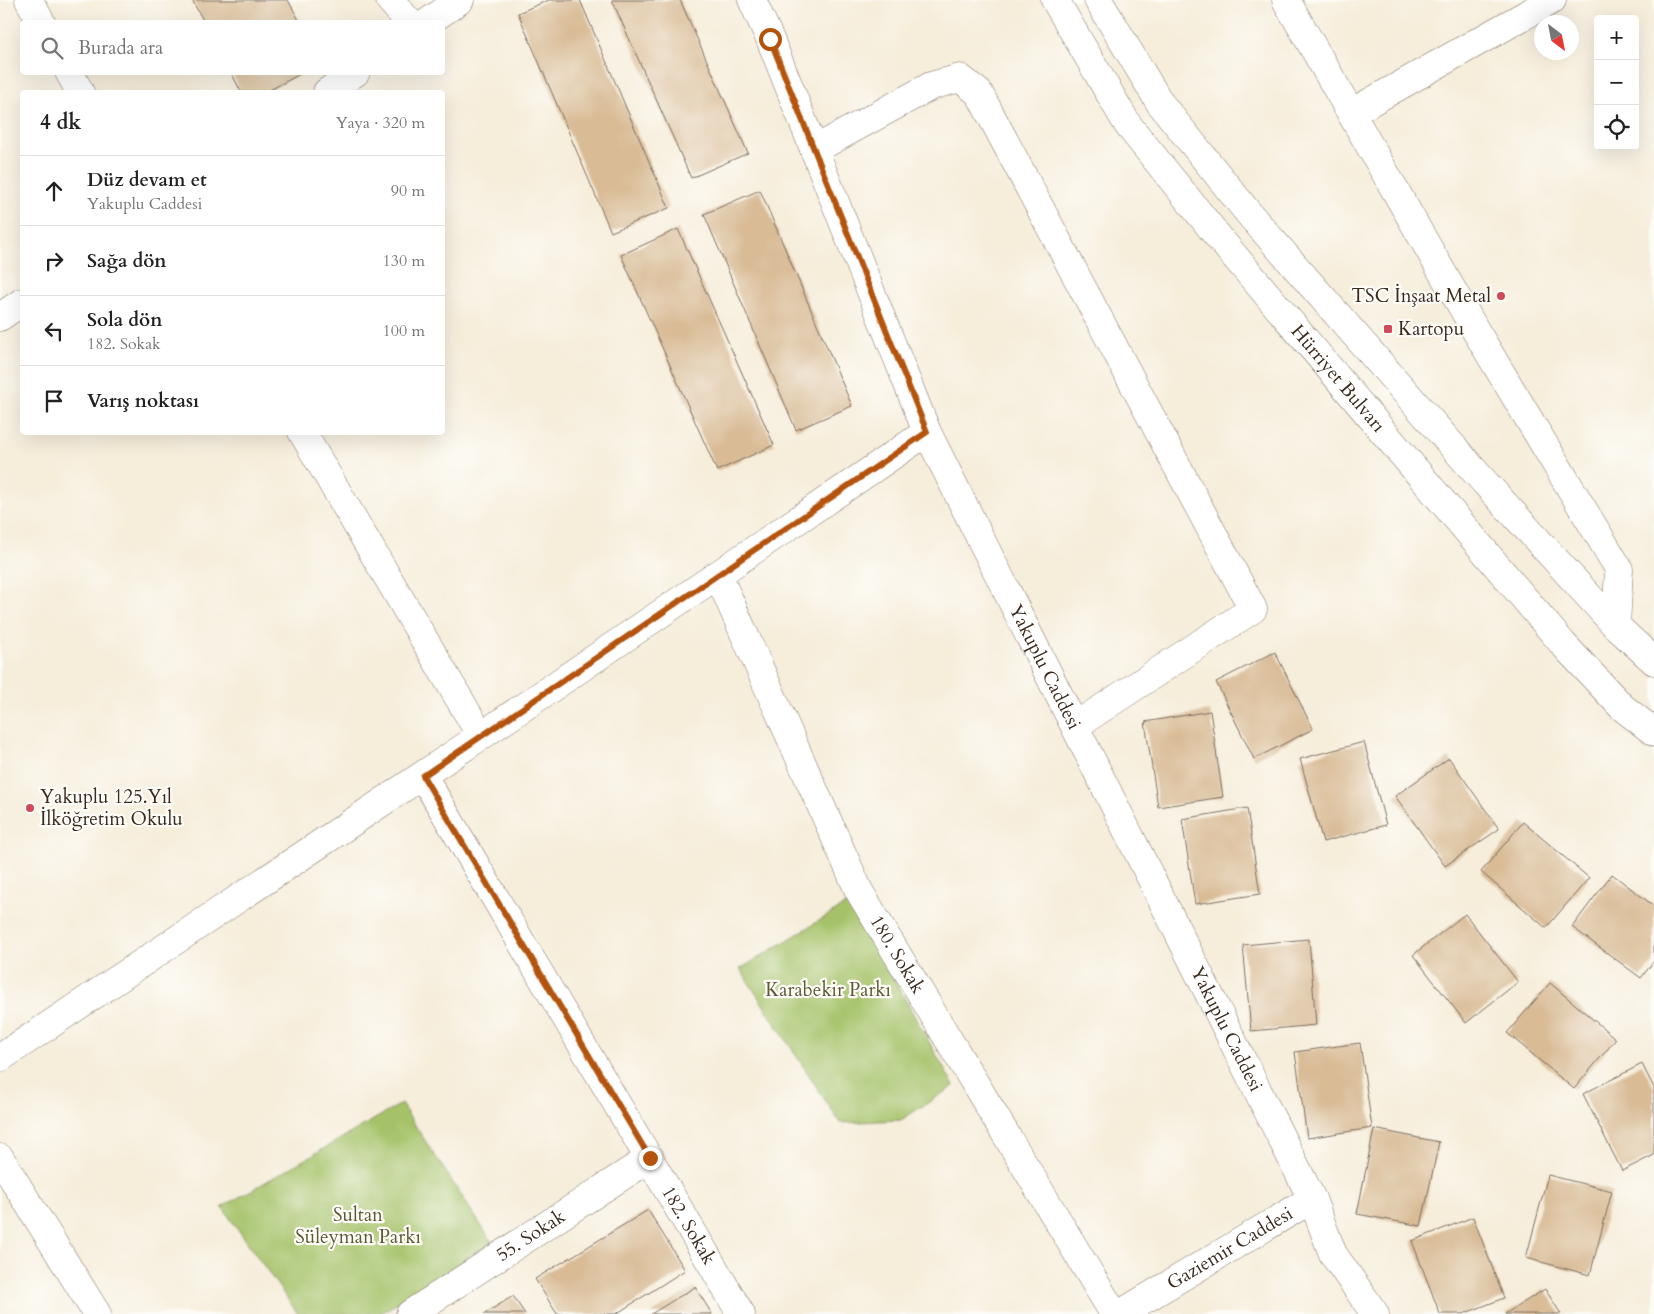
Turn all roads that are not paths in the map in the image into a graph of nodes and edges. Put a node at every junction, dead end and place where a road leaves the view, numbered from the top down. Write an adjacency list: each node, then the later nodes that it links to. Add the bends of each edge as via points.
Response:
1 (29, 0): 9 (street)
2 (390, 0): 10 (street)
3 (460, 0): 11 (street)
4 (752, 0): 17 (street, Yakuplu Caddesi)
5 (1055, 0): 26 (street, Hürriyet Bulvarı, via 1128,125 1214,231 1562,644 1622,707)
6 (1098, 0): 23 (street, Hürriyet Bulvarı, via 1160,103 1250,215 1478,475)
7 (1286, 0): 16 (street)
8 (1552, 0): 16 (street)
9 (41, 20)
10 (407, 20)
11 (431, 20)
12 (71, 75): 14 (street)
13 (352, 75): 15 (street)
14 (79, 90)
15 (330, 90)
16 (1350, 113): 23 (street, via 1619,569)
17 (814, 150): 20 (street, Yakuplu Caddesi); 25 (street, via 931,86 960,78 979,94 1253,609)
18 (20, 303): 19 (street)
19 (0, 317)
20 (927, 432): 22 (street); 25 (street, Yakuplu Caddesi)
21 (304, 435): 27 (street)
22 (718, 575): 27 (street); 36 (street, 180. Sokak, via 859,891)
23 (1616, 626): 24 (street, Hürriyet Bulvarı)
24 (1654, 661)
25 (1075, 726): 32 (street, Yakuplu Caddesi)
26 (1654, 732)
27 (481, 736): 28 (street)
28 (423, 776): 29 (street); 31 (street, 182. Sokak)
29 (0, 1058)
30 (0, 1158): 33 (street)
31 (650, 1158): 34 (street, 55. Sokak); 35 (street, 182. Sokak)
32 (1312, 1199): 37 (street, Gaziemir Caddesi); 38 (street, Yakuplu Caddesi, via 1333,1254)
33 (97, 1314)
34 (410, 1314)
35 (741, 1314)
36 (1114, 1314)
37 (1120, 1314)
38 (1375, 1314)

